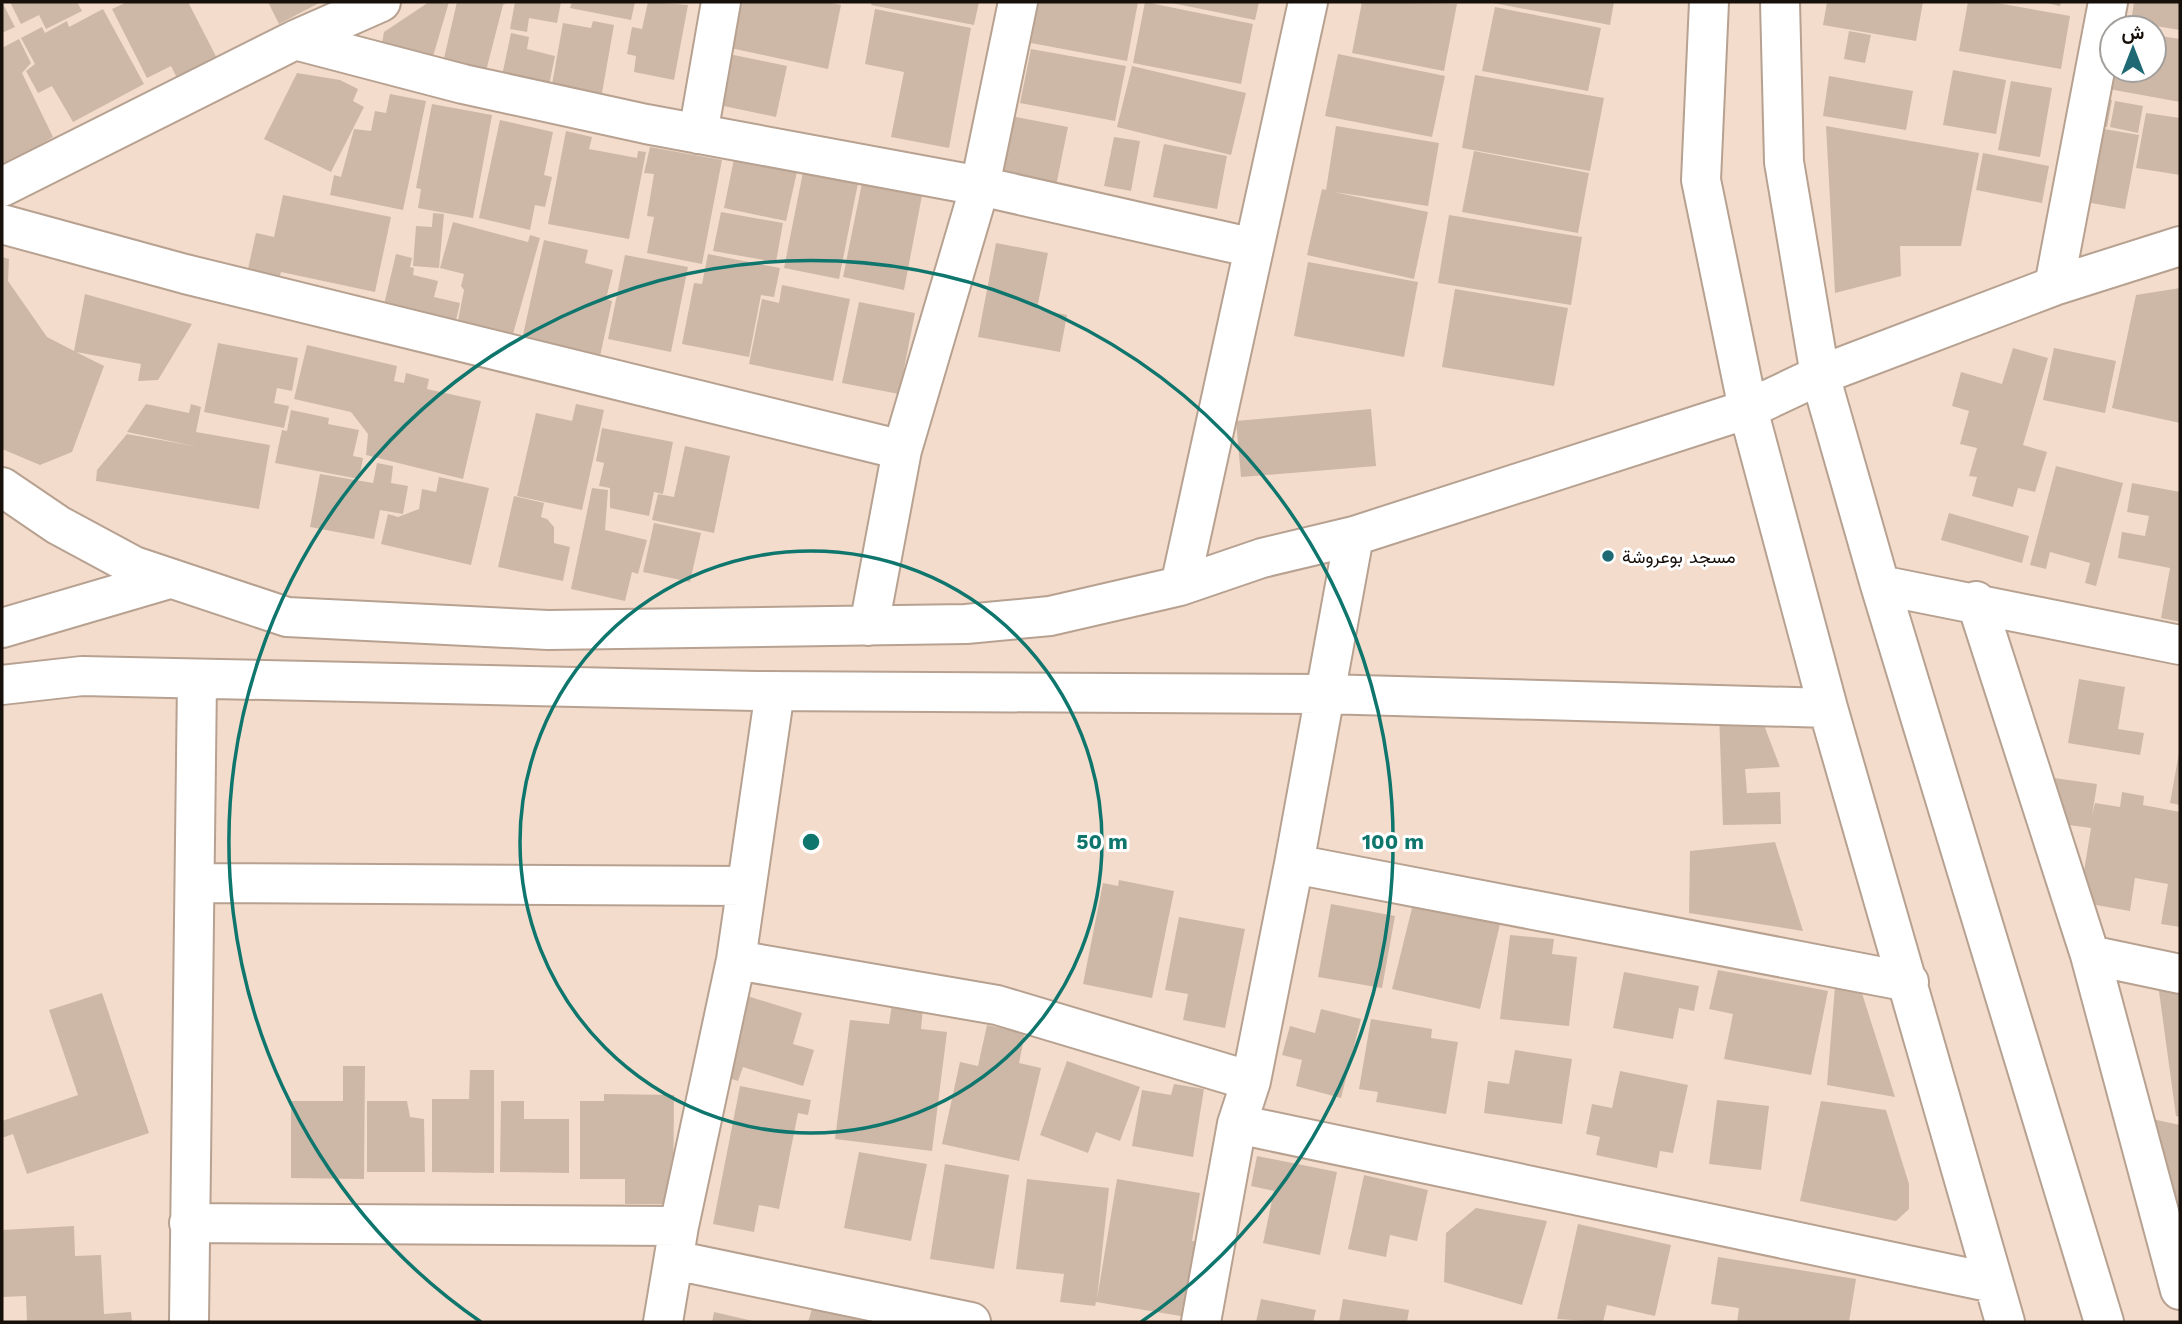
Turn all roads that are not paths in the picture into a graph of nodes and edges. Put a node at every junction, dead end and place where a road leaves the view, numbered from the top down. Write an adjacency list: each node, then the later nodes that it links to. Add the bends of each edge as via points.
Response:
1 (381, 2): 8 (street)
2 (721, 2): 9 (street)
3 (1018, 2): 10 (street)
4 (1308, 2): 14 (street)
5 (1709, 2): 17 (street, via 1701,180)
6 (1780, 2): 16 (street, via 1784,162)
7 (2108, 2): 15 (street)
8 (295, 40): 9 (street, via 463,84); 11 (street)
9 (698, 134): 10 (street)
10 (980, 186): 14 (street); 18 (street)
11 (2, 187)
12 (2, 224): 18 (street, via 212,281)
13 (2180, 246): 15 (street)
14 (1254, 248): 23 (street)
15 (2054, 286): 16 (street)
16 (1820, 375): 17 (street); 22 (street)
17 (1748, 409): 20 (street); 34 (street)
18 (902, 450): 25 (street)
19 (5, 495): 21 (street, via 101,550)
20 (1354, 536): 23 (street, via 1262,558); 33 (street)
21 (169, 579): 26 (street, via 286,617); 27 (street)
22 (1880, 585): 24 (street); 54 (street)
23 (1180, 586): 25 (street, via 1050,616)
24 (1976, 601): 28 (street); 38 (street)
25 (869, 626): 26 (street, via 548,631)
26 (481, 627): 31 (street)
27 (2, 628)
28 (2180, 645)
29 (197, 680): 30 (street, via 82,676); 31 (street); 36 (street)
30 (2, 685)
31 (481, 686): 32 (street)
32 (775, 691): 33 (street); 37 (street)
33 (1323, 694): 34 (street); 35 (street)
34 (1828, 708): 41 (street)
35 (1294, 864): 41 (street); 42 (street)
36 (195, 883): 37 (street); 44 (street)
37 (746, 886): 39 (street)
38 (2090, 955): 40 (street); 45 (street)
39 (736, 960): 42 (street, via 997,1005); 46 (street)
40 (2180, 974)
41 (1909, 982): 47 (street)
42 (1251, 1081): 43 (street)
43 (1237, 1124): 47 (street); 52 (street)
44 (189, 1223): 46 (street); 49 (street)
45 (2174, 1238): 48 (street)
46 (677, 1243): 50 (street); 51 (street)
47 (1993, 1283): 53 (street)
48 (2180, 1290)
49 (189, 1322)
50 (663, 1322)
51 (971, 1322)
52 (1201, 1322)
53 (2005, 1322)
54 (2104, 1322)

